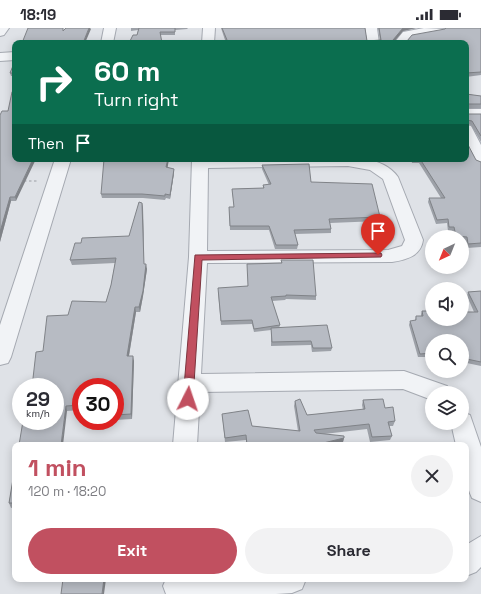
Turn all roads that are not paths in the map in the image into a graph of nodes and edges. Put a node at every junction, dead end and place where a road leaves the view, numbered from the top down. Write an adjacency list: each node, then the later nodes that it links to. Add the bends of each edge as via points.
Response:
1 (3, 28): 6 (street)
2 (110, 28): 7 (street)
3 (209, 28): 8 (street)
4 (371, 28): 9 (street)
5 (440, 28): 10 (street, via 407,34)
6 (0, 33)
7 (108, 40)
8 (208, 40)
9 (373, 40)
10 (402, 40)
11 (12, 56): 12 (street)
12 (0, 57)
13 (469, 113): 14 (street)
14 (481, 113)
15 (469, 135): 16 (street)
16 (481, 160)
17 (62, 162): 21 (street)
18 (200, 162): 20 (street)
19 (355, 162): 20 (street, via 370,164 386,172 390,177 414,240 411,249 393,256)
20 (198, 257): 22 (street)
21 (0, 357)
22 (189, 383): 23 (street, via 404,380); 25 (street)
23 (425, 388)
24 (464, 430): 26 (street)
25 (185, 442)
26 (468, 442)
27 (469, 447): 28 (street)
28 (481, 490)
29 (481, 550): 30 (street)
30 (469, 560)
31 (243, 582): 32 (street)
32 (177, 586)

